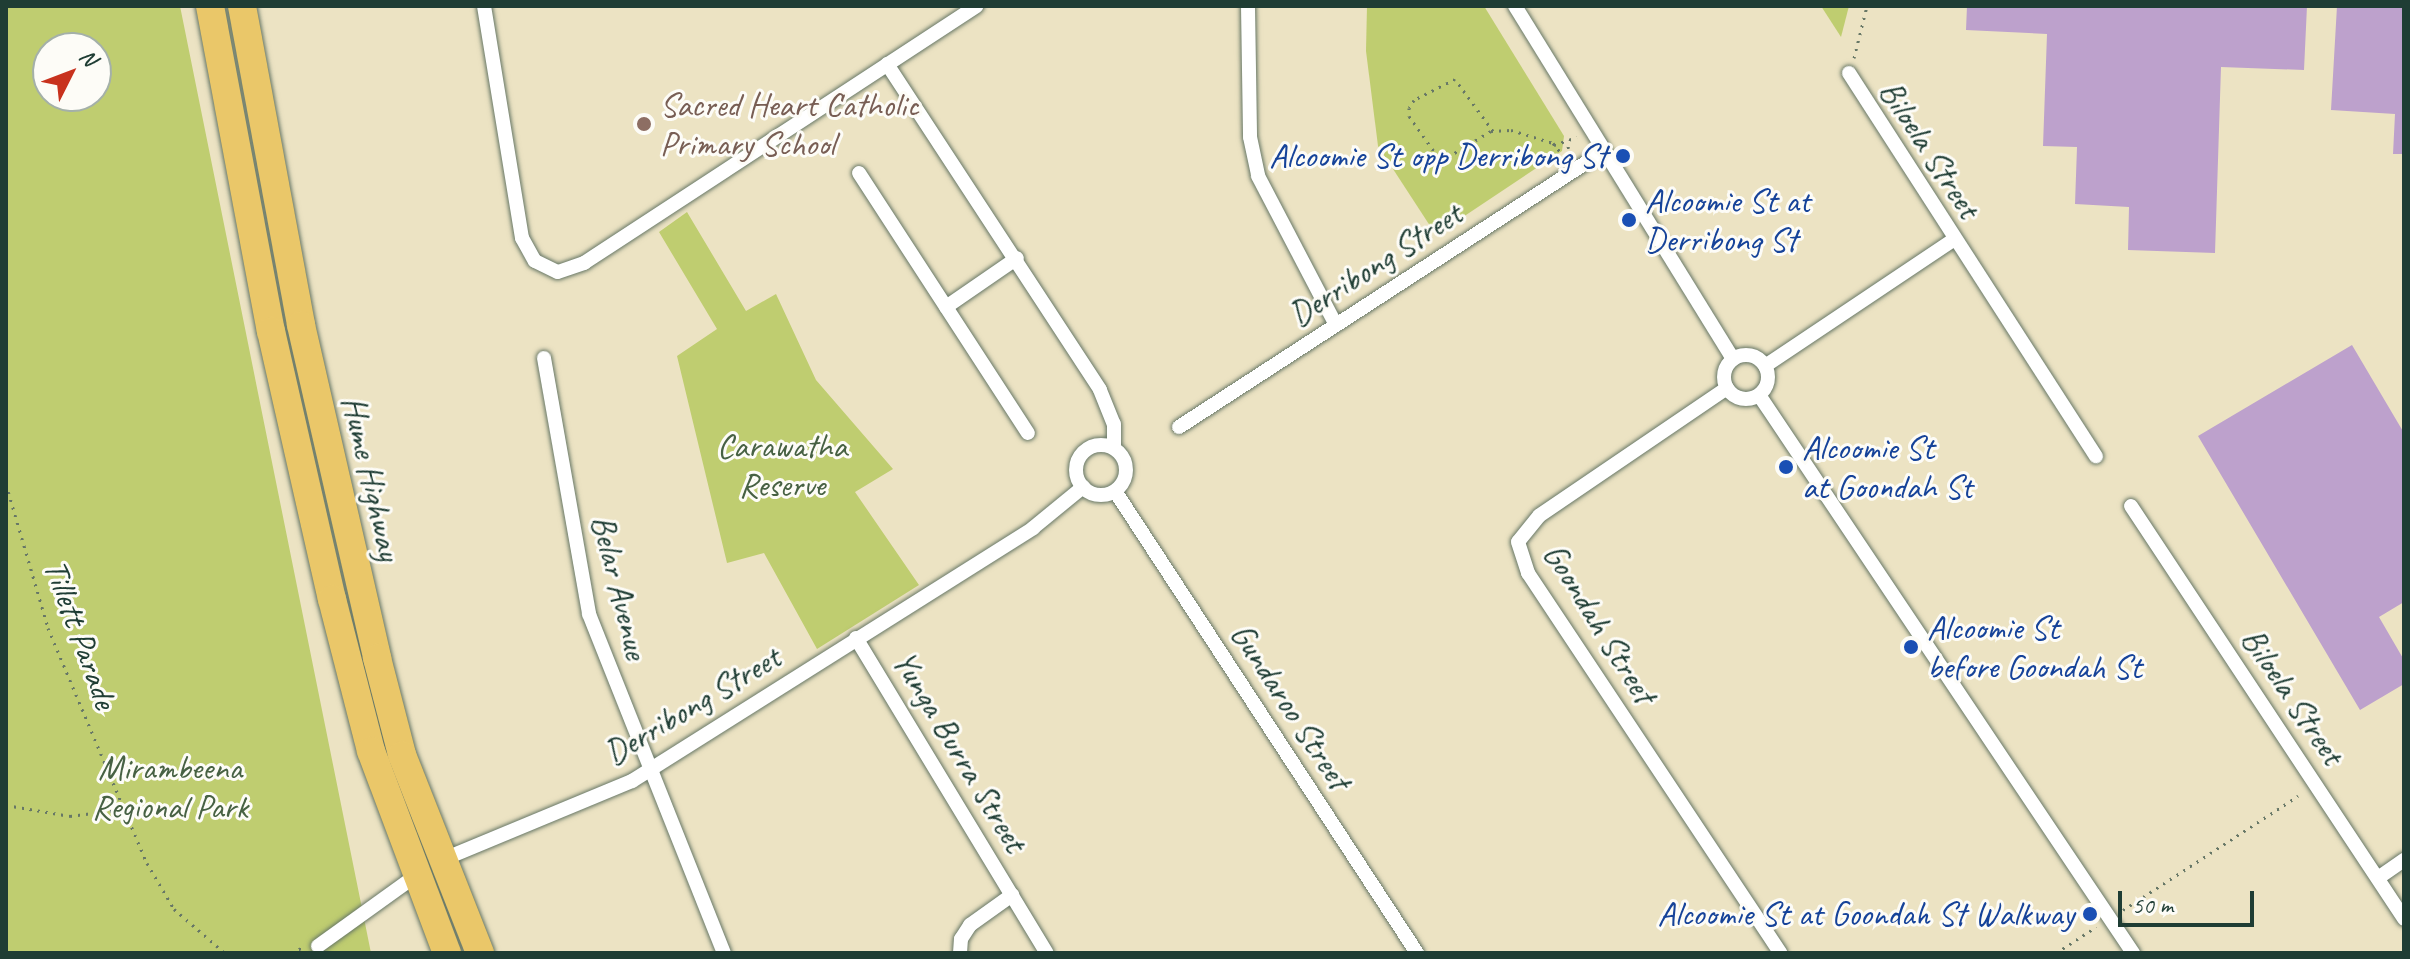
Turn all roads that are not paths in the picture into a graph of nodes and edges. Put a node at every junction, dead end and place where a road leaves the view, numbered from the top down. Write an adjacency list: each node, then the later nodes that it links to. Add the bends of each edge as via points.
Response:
1 (210, 6): 31 (highway, Hume Highway, via 271,331 332,599 371,751)
2 (242, 6): 29 (highway, Hume Highway, via 301,325 377,658 402,755)
3 (484, 6): 7 (street, via 522,238 545,269 570,270 584,263)
4 (976, 6): 7 (street)
5 (1248, 6): 14 (street, via 1248,114 1258,176)
6 (1515, 6): 9 (street)
7 (887, 64): 12 (street)
8 (1849, 73): 11 (street, Biloela Street)
9 (1604, 151): 14 (street, Derribong Street); 16 (street)
10 (859, 173): 13 (street)
11 (1953, 240): 17 (street); 23 (street, Biloela Street)
12 (1017, 258): 13 (street); 22 (street, via 1100,390 1114,424)
13 (946, 307): 21 (street)
14 (1336, 325): 20 (street, Derribong Street)
15 (544, 358): 28 (street, Belar Avenue, via 589,614)
16 (1733, 359): 17 (street, via 1747,355); 18 (street, via 1725,369)
17 (1765, 366): 19 (street, via 1768,379)
18 (1727, 388): 19 (street, via 1738,398); 42 (street, Goondah Street, via 1539,516 1518,542 1528,573)
19 (1759, 395): 43 (street)
20 (1179, 427)
21 (1028, 433)
22 (1114, 448): 24 (street, via 1098,445 1079,458 1076,473); 25 (street, via 1126,469)
23 (2096, 456)
24 (1083, 487): 25 (street, via 1098,495); 27 (street, Derribong Street, via 1033,528)
25 (1115, 491): 41 (street, Gundaroo Street)
26 (2131, 506): 32 (street, Biloela Street)
27 (856, 638): 28 (street, Derribong Street); 33 (street, Yunga Burra Street)
28 (649, 771): 29 (street, Derribong Street); 38 (street, Belar Avenue)
29 (442, 859): 31 (street, Derribong Street); 37 (highway, Hume Highway)
30 (2404, 860): 32 (street)
31 (417, 875): 35 (street, Derribong Street); 36 (highway, Hume Highway)
32 (2378, 878): 34 (street, Biloela Street)
33 (1012, 895): 39 (street, Yunga Burra Street, via 970,925); 40 (street, Yunga Burra Street)
34 (2404, 919)
35 (318, 946)
36 (447, 953)
37 (480, 953)
38 (724, 953)
39 (960, 953)
40 (1047, 953)
41 (1417, 953)
42 (1780, 953)
43 (2133, 953)

